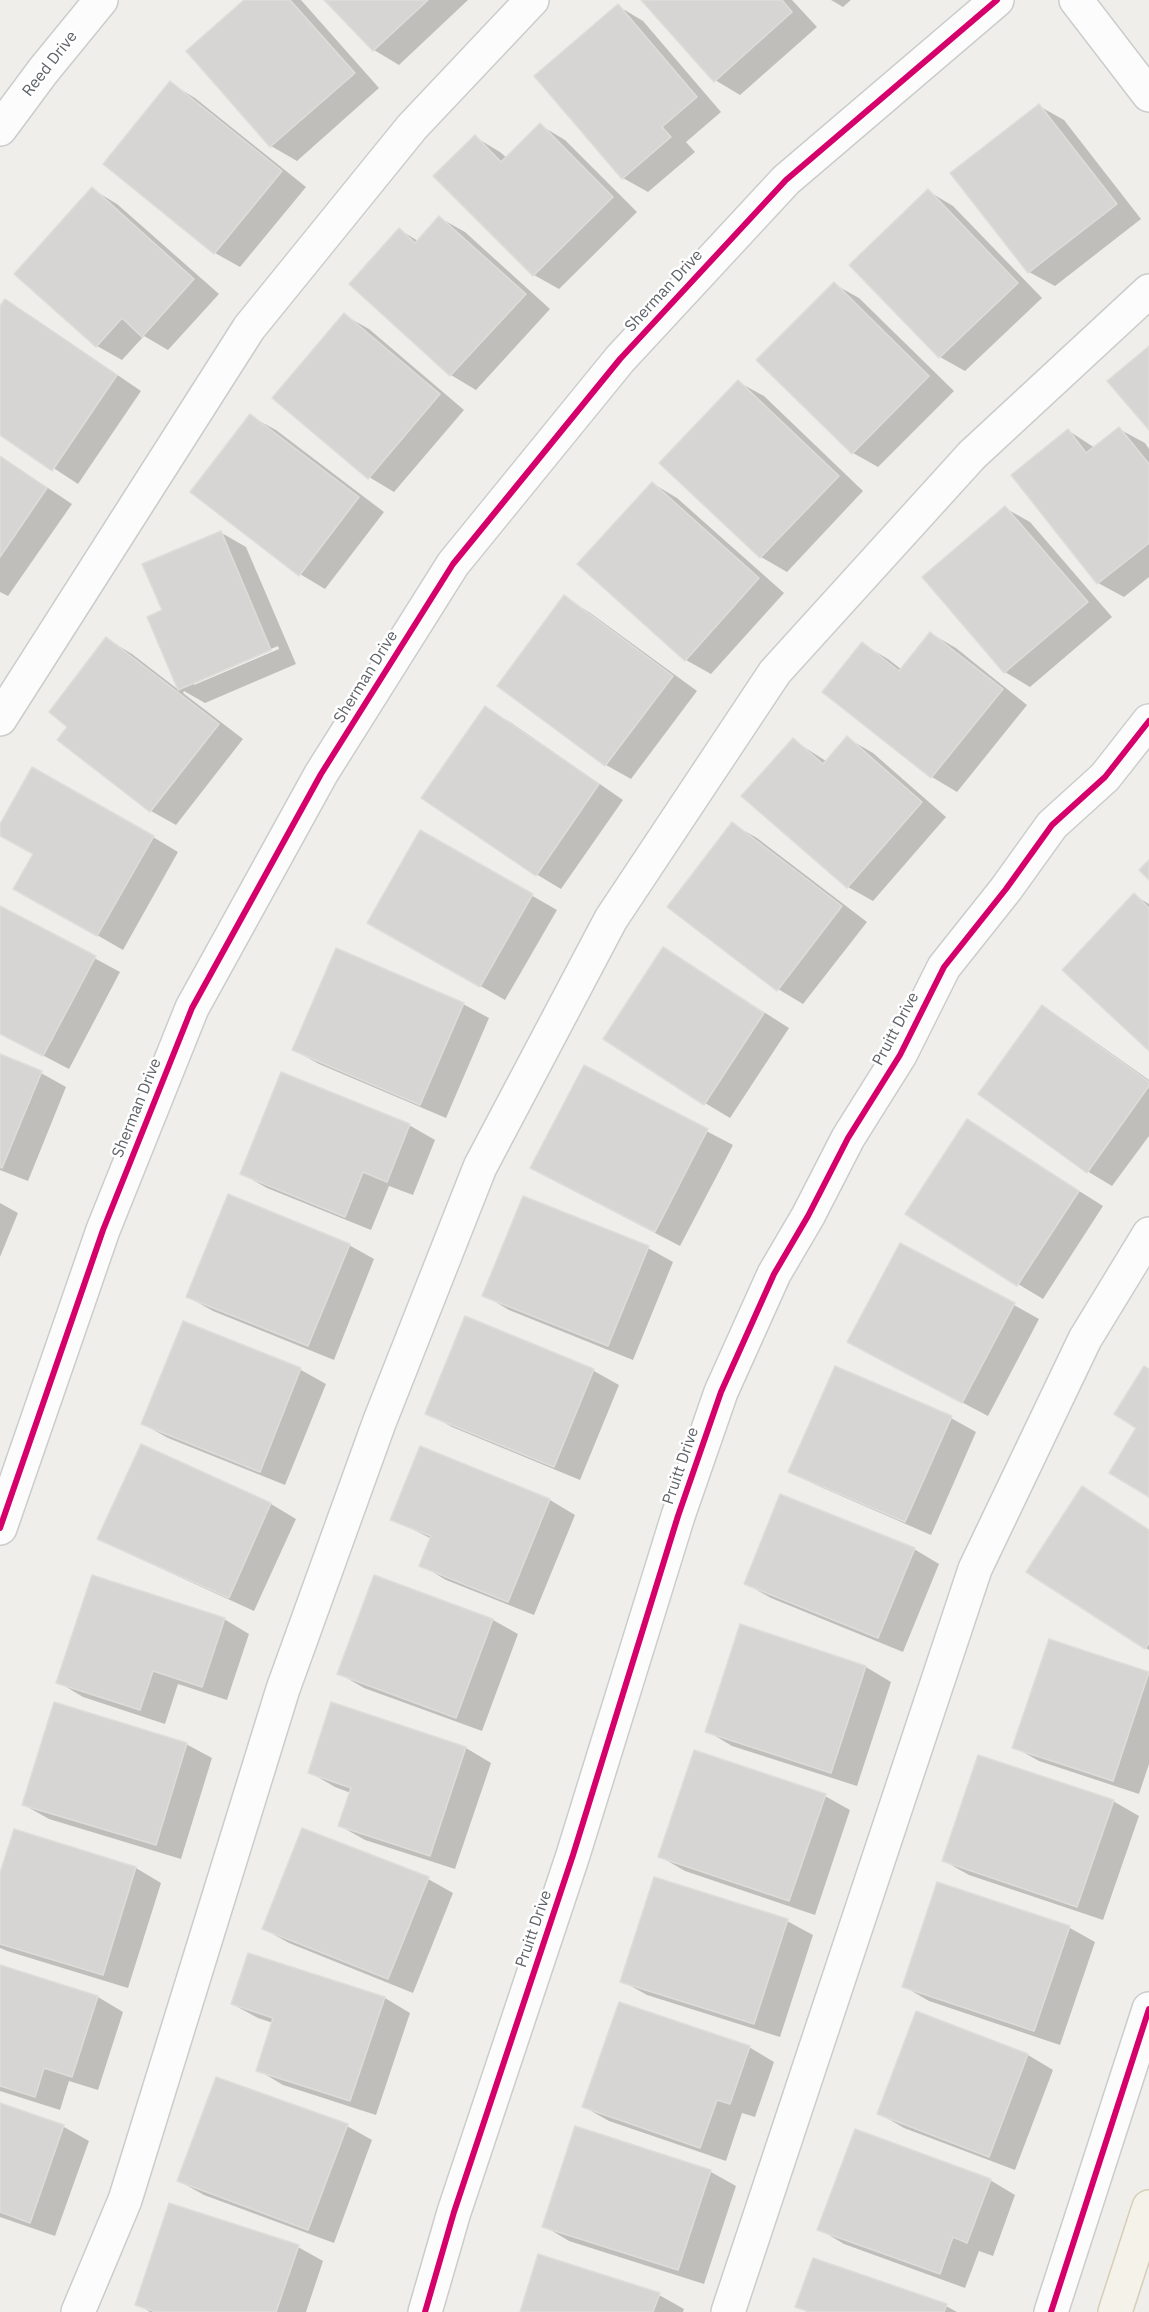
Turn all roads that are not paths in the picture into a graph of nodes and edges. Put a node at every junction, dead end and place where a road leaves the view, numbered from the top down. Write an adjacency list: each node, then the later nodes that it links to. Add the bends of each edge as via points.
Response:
1 (101, 0): 6 (street, Reed Drive)
2 (532, 0): 8 (street, via 412,126 249,328)
3 (997, 0): 11 (street, Sherman Drive, via 786,180 620,359 453,564 321,774 192,1008 103,1230)
4 (1076, 0): 5 (street)
5 (1149, 94)
6 (0, 129)
7 (1149, 291): 14 (street, via 972,455 775,672 606,930 480,1167 379,1423 283,1689 125,2200)
8 (0, 719)
9 (1149, 721): 15 (street, Pruitt Drive, via 1105,777 1052,825 944,967 900,1055 848,1138 774,1274 721,1392 678,1516)
10 (1149, 1234): 16 (street, via 1085,1339 975,1569)
11 (0, 1528)
12 (1149, 2008): 17 (street)
13 (1149, 2206): 18 (main road)
14 (78, 2312)
15 (425, 2312)
16 (728, 2312)
17 (1051, 2312)
18 (1115, 2312)

